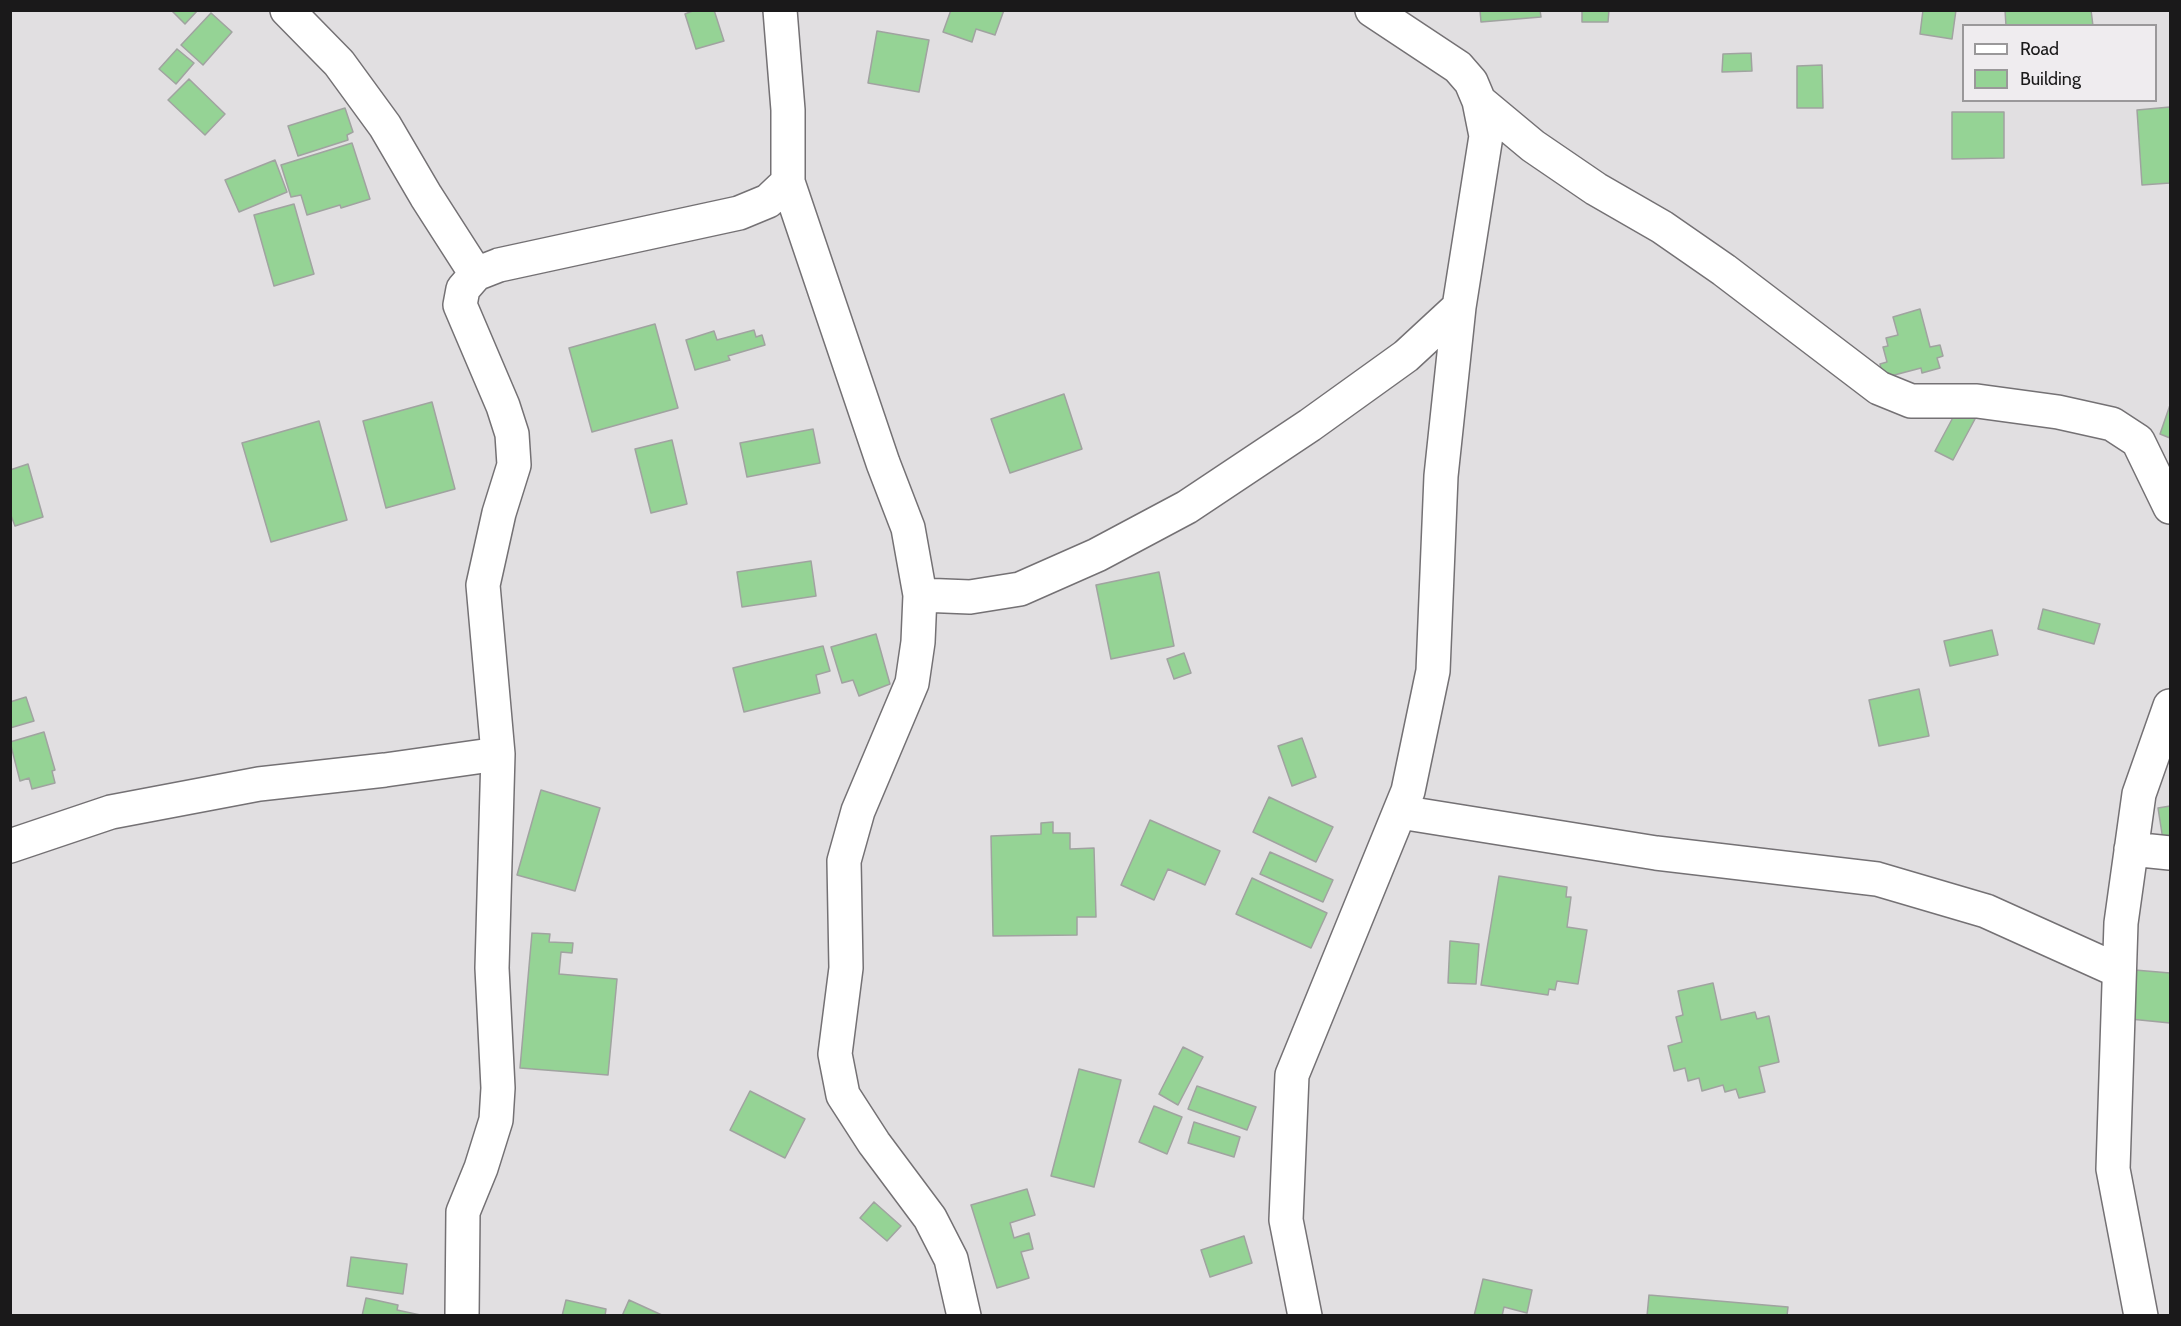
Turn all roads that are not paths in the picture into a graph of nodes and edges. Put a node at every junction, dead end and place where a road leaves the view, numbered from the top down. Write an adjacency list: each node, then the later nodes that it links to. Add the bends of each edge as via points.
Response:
1 (287, 10): 6 (street, via 339,63 385,126)
2 (780, 10): 5 (street, via 788,110)
3 (1372, 10): 4 (street, via 1458,67 1471,82)
4 (1479, 101): 7 (street, via 1486,136); 8 (street, via 1533,146 1596,189 1662,226 1724,270 1879,388 1911,401 1977,401 2112,424 2138,441)
5 (788, 182): 6 (street, via 768,201 739,213 499,265); 9 (street, via 908,528)
6 (476, 274): 11 (street, via 463,289 460,305 512,434 514,465 483,585)
7 (1459, 307): 9 (street, via 1406,356 1310,425 1187,507 1097,555 1020,588 970,597); 12 (street, via 1441,476 1433,671 1408,791)
8 (2170, 507)
9 (920, 594): 18 (street, via 912,683 858,811 844,861 846,968 835,1054 843,1095 930,1218 951,1259)
10 (2170, 706): 14 (street, via 2139,794)
11 (498, 754): 13 (street, via 259,784 111,812); 17 (street, via 492,968 496,1120 463,1212)
12 (1400, 812): 16 (street, via 1656,853 1877,879 1986,911); 19 (street, via 1292,1075 1286,1220)
13 (10, 846)
14 (2131, 849): 15 (street); 16 (street)
15 (2170, 853)
16 (2119, 971): 20 (street, via 2113,1169)
17 (462, 1316)
18 (964, 1316)
19 (1305, 1316)
20 (2140, 1316)

